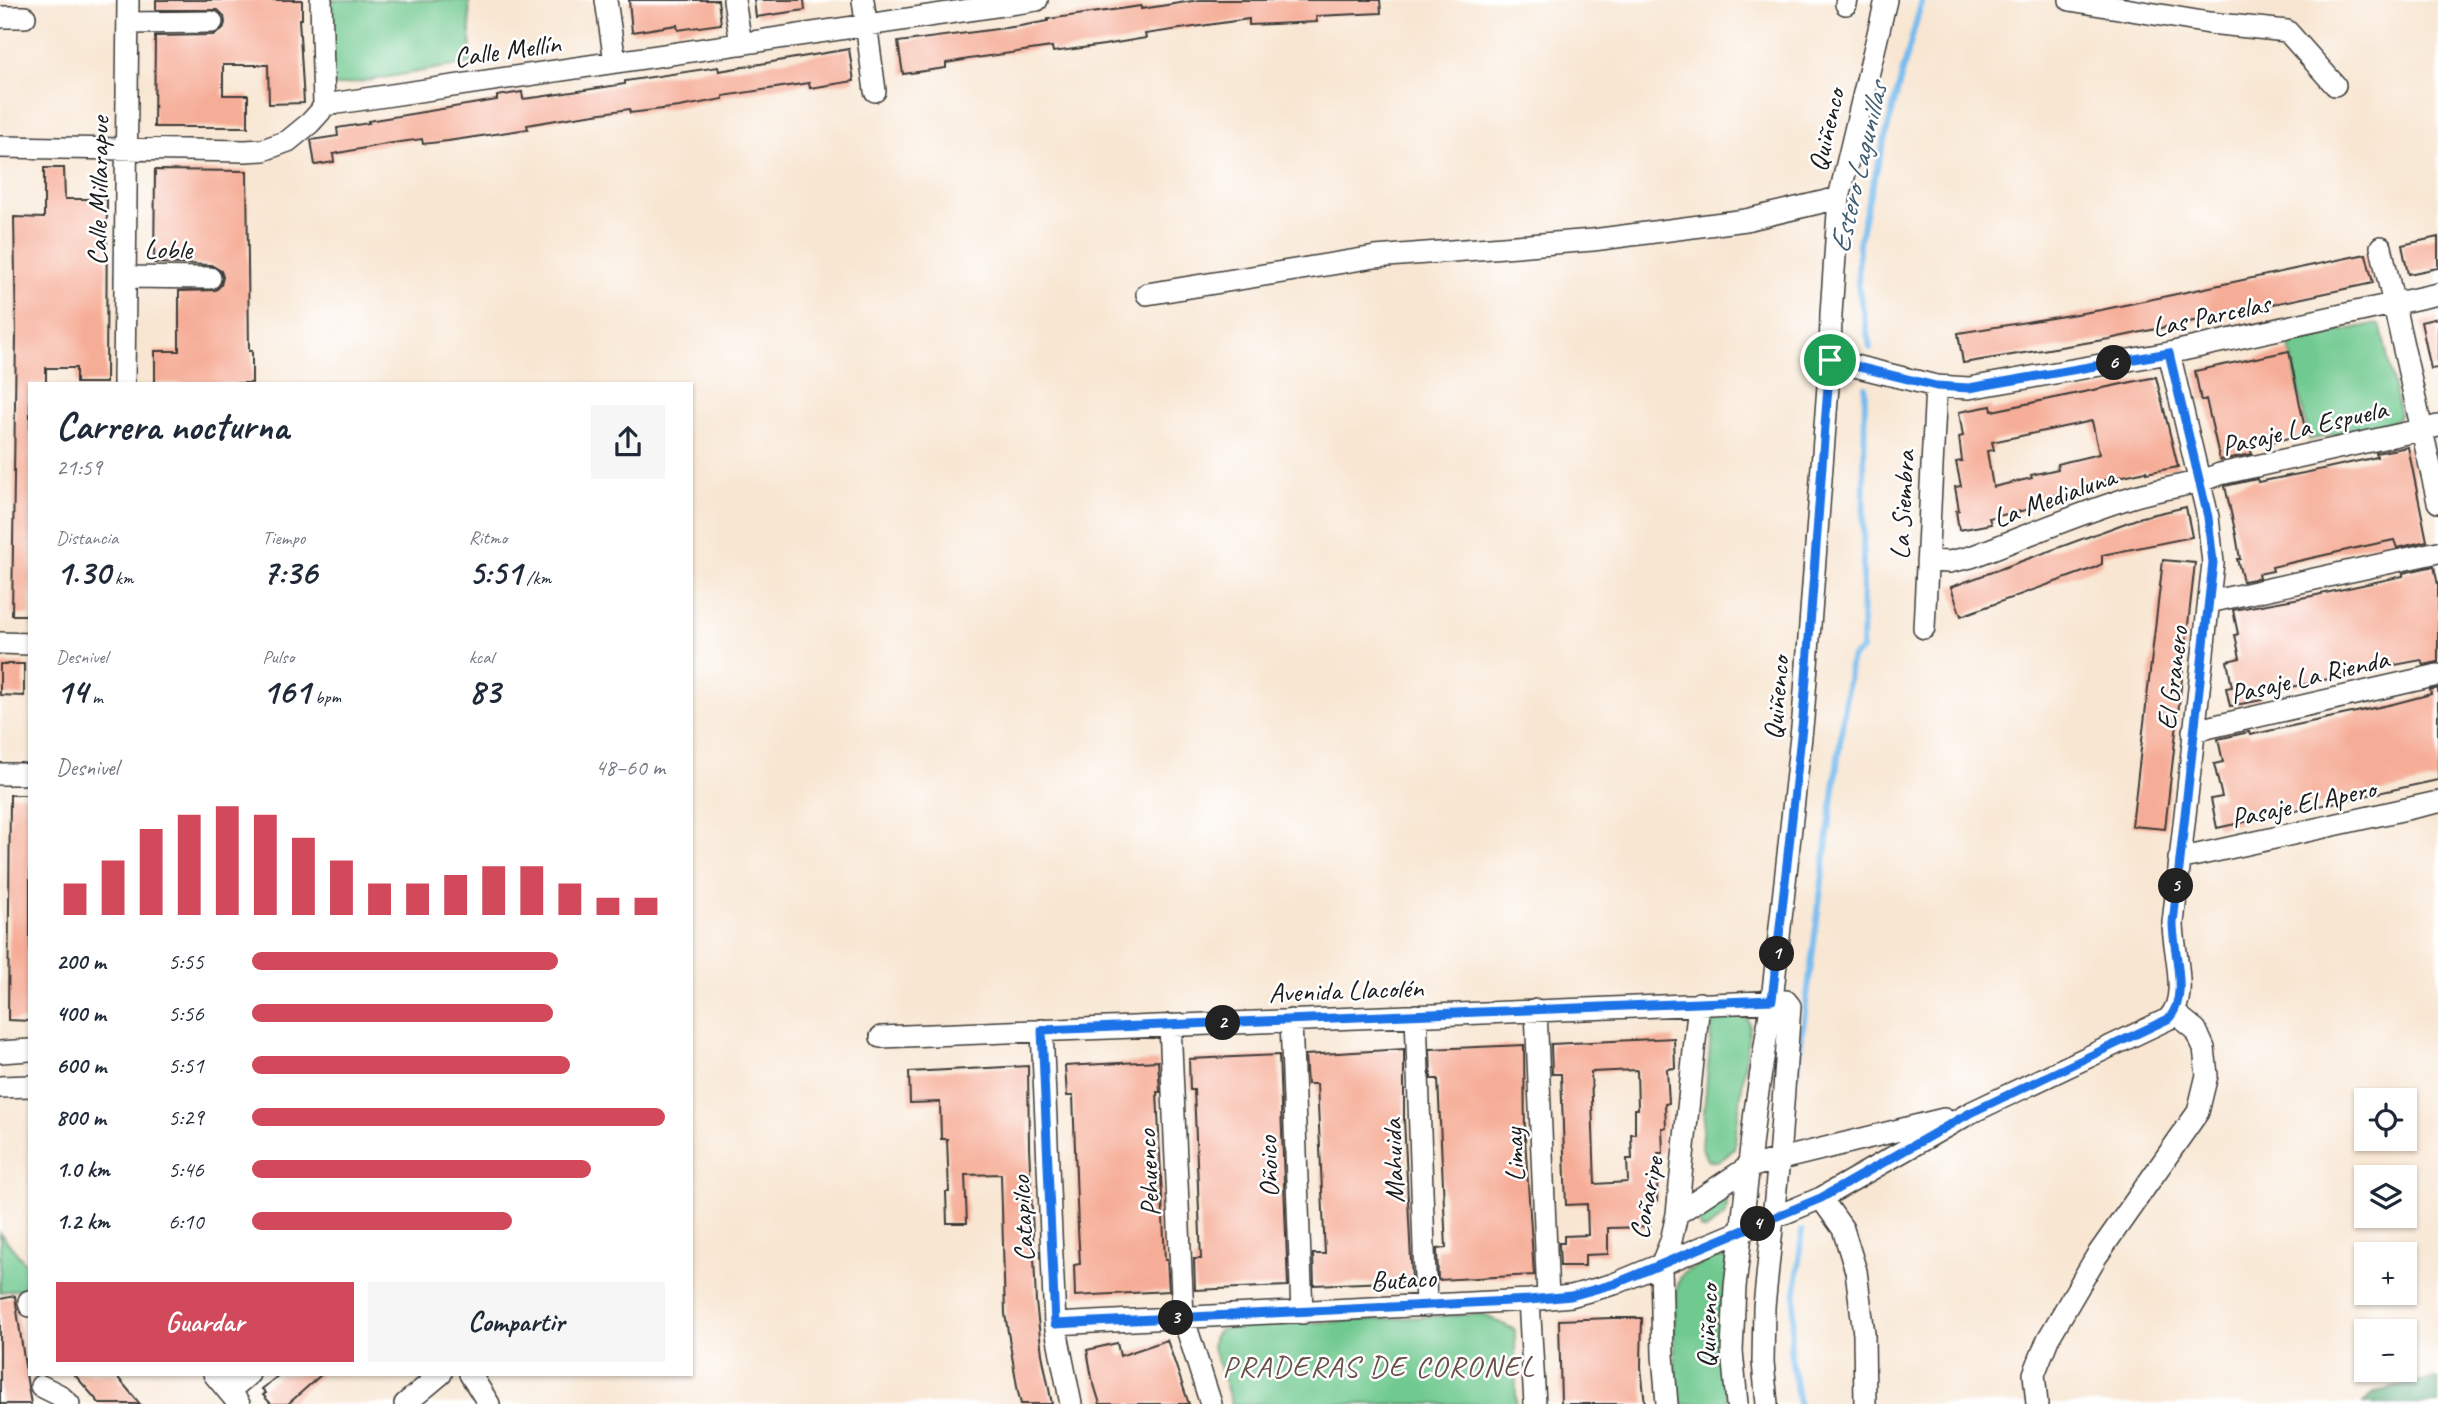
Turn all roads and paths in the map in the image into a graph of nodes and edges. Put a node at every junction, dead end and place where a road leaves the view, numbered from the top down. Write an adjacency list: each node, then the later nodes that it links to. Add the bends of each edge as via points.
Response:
1 (128, 0): 13 (street, Calle Millarapue)
2 (321, 0): 19 (street)
3 (606, 0): 16 (street)
4 (734, 0): 15 (street)
5 (863, 0): 14 (street)
6 (1037, 0): 9 (street, Calle Mellín)
7 (1886, 0): 22 (street, Quiñenco)
8 (2070, 0): 17 (street, via 2287,31)
9 (994, 3): 14 (street, Calle Mellín)
10 (0, 17): 11 (street)
11 (25, 17)
12 (212, 22): 13 (street)
13 (128, 23): 21 (street, Calle Millarapue)
14 (867, 25): 15 (street, Calle Mellín); 18 (street)
15 (741, 44): 16 (street, Calle Mellín)
16 (615, 62): 19 (street, Calle Mellín)
17 (2335, 85)
18 (875, 91)
19 (324, 105): 21 (street, via 317,117 288,141 263,150)
20 (0, 147): 21 (street)
21 (126, 148): 24 (street, Calle Millarapue)
22 (1839, 198): 26 (street, via 1746,220 1593,240 1375,257); 30 (street, Quiñenco)
23 (2381, 247): 28 (street)
24 (125, 277): 25 (street, Loble); 31 (street, Calle Millarapue)
25 (210, 278)
26 (1147, 294)
27 (2438, 294): 28 (street, Las Parcelas)
28 (2394, 304): 29 (street, Las Parcelas); 33 (street)
29 (2169, 353): 32 (street, Las Parcelas, via 1985,386); 34 (street, El Granero)
30 (1830, 360): 32 (street, Las Parcelas); 46 (street, Quiñenco, via 1803,718)
31 (124, 382)
32 (1936, 386): 37 (street, La Siembra)
33 (2430, 428): 34 (street, Pasaje La Espuela); 35 (street)
34 (2200, 482): 37 (street, La Medialuna, via 2123,500 1960,561); 38 (street, El Granero, via 2213,549)
35 (2438, 502)
36 (2438, 552): 38 (street)
37 (1927, 561): 39 (street, La Siembra)
38 (2209, 602): 43 (street, El Granero)
39 (1923, 628)
40 (0, 643): 41 (street)
41 (28, 644)
42 (2438, 676): 43 (street, Pasaje La Rienda)
43 (2193, 731): 45 (street, El Granero)
44 (2438, 802): 45 (street, Pasaje El Apero)
45 (2179, 859): 49 (street, El Granero, via 2173,935 2180,991)
46 (1772, 1000): 47 (street, Avenida Llacolén); 60 (street, Quiñenco, via 1790,1006); 61 (street, Quiñenco)
47 (1699, 1003): 48 (street, Avenida Llacolén); 63 (street, Coñaripe)
48 (1536, 1010): 50 (street, Avenida Llacolén); 67 (street, Limay)
49 (2175, 1013): 59 (street); 88 (street, via 2196,1030 2204,1048 2207,1075 2198,1112 2096,1257 2048,1339 2034,1374)
50 (1416, 1015): 51 (street, Avenida Llacolén); 68 (street, Mahuida)
51 (1291, 1020): 52 (street, Avenida Llacolén); 69 (street, Oñoico)
52 (1170, 1025): 53 (street, Avenida Llacolén); 70 (street, Pehuenco)
53 (1042, 1030): 54 (street, Avenida Llacolén); 71 (street, Catapilco)
54 (881, 1037)
55 (28, 1050): 56 (street)
56 (0, 1052)
57 (28, 1086): 58 (street)
58 (0, 1087)
59 (1970, 1113): 60 (street); 62 (street, Butaco)
60 (1779, 1159): 61 (street); 64 (street, Quiñenco)
61 (1748, 1167): 63 (street); 65 (street, Quiñenco)
62 (1821, 1198): 64 (street, Butaco); 87 (street, via 1843,1229 1856,1271 1864,1334)
63 (1677, 1214): 66 (street, Coñaripe)
64 (1772, 1217): 65 (street, Butaco); 86 (street, Quiñenco, via 1764,1307)
65 (1742, 1232): 66 (street, Butaco); 85 (street, Quiñenco, via 1732,1323)
66 (1661, 1265): 67 (street, Butaco, via 1591,1292); 84 (street, Coñaripe)
67 (1538, 1299): 68 (street, Butaco); 83 (street, Limay)
68 (1426, 1306): 69 (street, Butaco)
69 (1302, 1313): 70 (street, Butaco)
70 (1183, 1317): 71 (street, Butaco); 82 (street, Pehuenco)
71 (1055, 1324): 81 (street, Catapilco)
72 (216, 1376): 77 (street)
73 (249, 1376): 77 (street)
74 (438, 1376): 79 (street)
75 (471, 1376): 80 (street)
76 (42, 1388): 78 (street)
77 (234, 1398)
78 (69, 1404)
79 (405, 1404)
80 (489, 1404)
81 (1071, 1404)
82 (1211, 1404)
83 (1535, 1404)
84 (1667, 1404)
85 (1737, 1404)
86 (1767, 1404)
87 (1865, 1404)
88 (2037, 1404)

